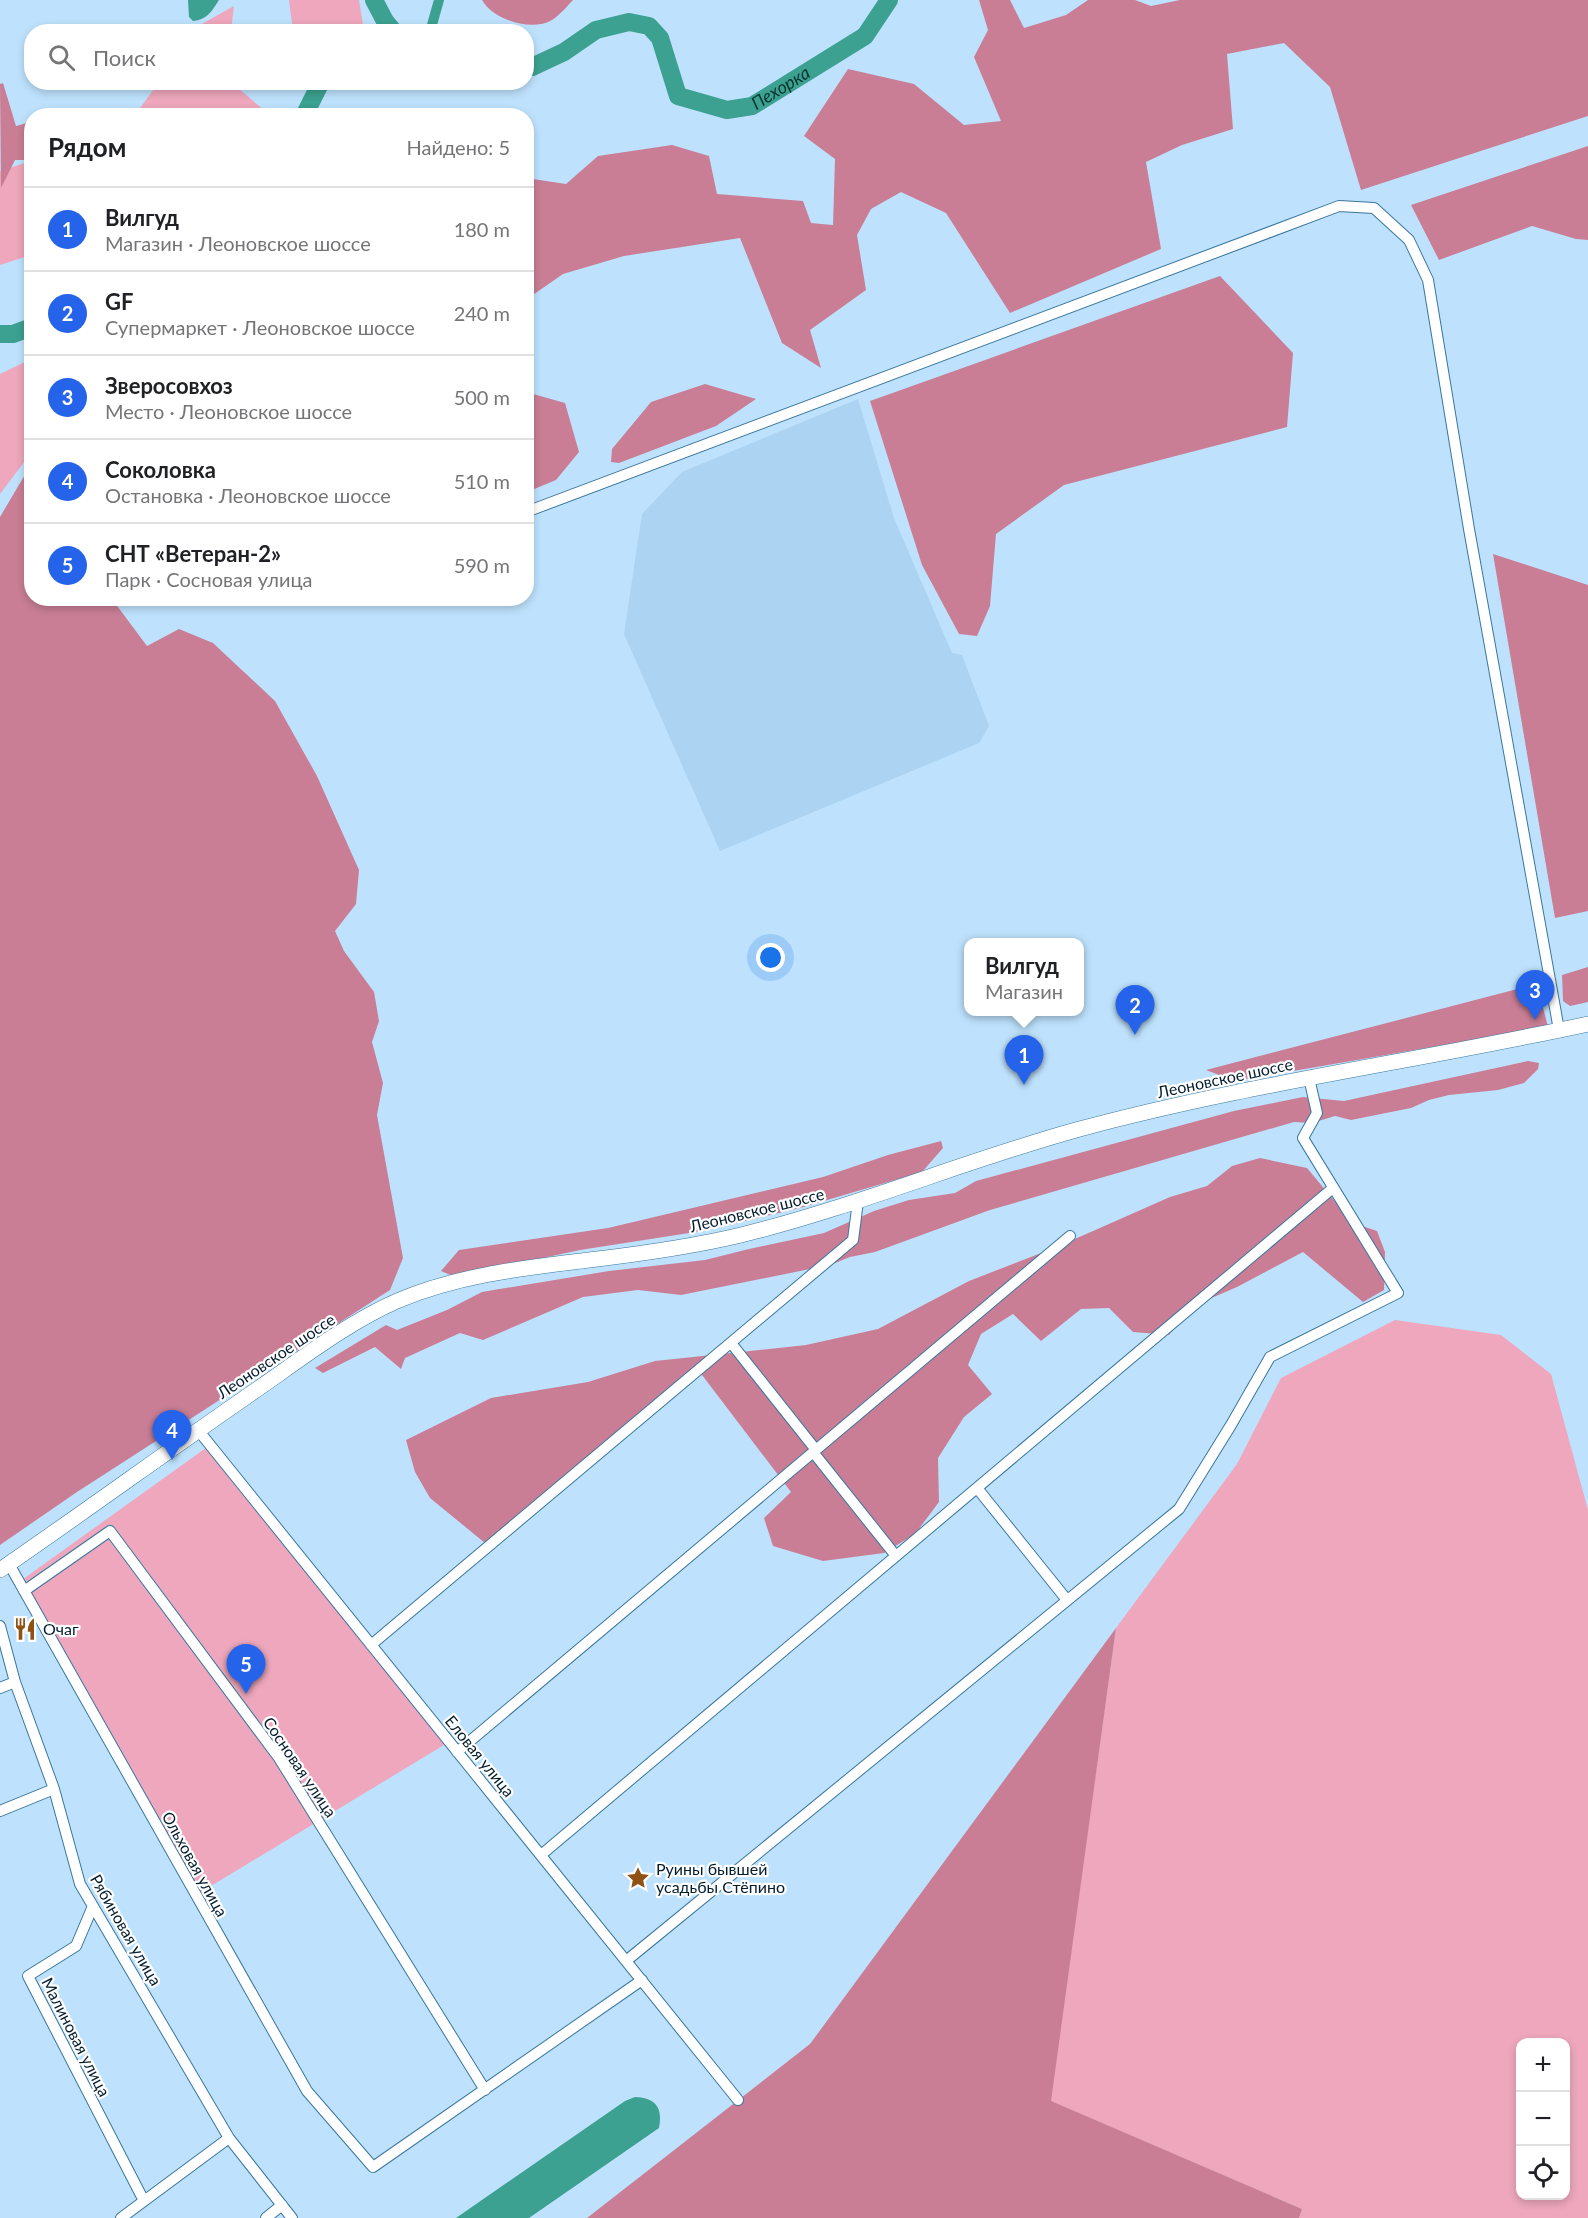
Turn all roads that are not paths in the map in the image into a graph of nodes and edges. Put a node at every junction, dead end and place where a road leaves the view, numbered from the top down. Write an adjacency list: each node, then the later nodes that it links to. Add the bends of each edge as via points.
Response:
1 (534, 509): 3 (street, via 1339,206 1374,208 1409,240 1428,280 1468,529)
2 (1588, 1024): 3 (main road, Леоновское шоссе)
3 (1559, 1030): 4 (main road, Леоновское шоссе)
4 (1309, 1078): 5 (street, via 1317,1113 1303,1138); 6 (main road, Леоновское шоссе, via 1074,1131)
5 (1333, 1188): 11 (street); 15 (street, via 1398,1293 1270,1357 1179,1509)
6 (858, 1201): 8 (street, via 853,1240); 9 (main road, Леоновское шоссе, via 700,1244 515,1269 416,1294 358,1323)
7 (1070, 1236): 10 (street)
8 (731, 1342): 10 (street); 17 (street)
9 (198, 1430): 13 (main road, Леоновское шоссе); 17 (street, Еловая улица)
10 (815, 1451): 12 (street); 20 (street)
11 (977, 1488): 12 (street); 15 (street)
12 (896, 1556): 23 (street)
13 (4, 1567): 14 (street, Ольховая улица)
14 (24, 1591): 27 (street, Сосновая улица, via 110,1531 279,1758); 27 (street, Ольховая улица, via 307,2091 373,2167)
15 (1067, 1600): 25 (street)
16 (0, 1626): 18 (street, Рябиновая улица)
17 (371, 1645): 20 (street, Еловая улица)
18 (15, 1682): 19 (street); 21 (street, Рябиновая улица)
19 (0, 1688)
20 (458, 1752): 23 (street, Еловая улица)
21 (54, 1789): 22 (street); 24 (street, Рябиновая улица, via 80,1884)
22 (0, 1811)
23 (541, 1855): 25 (street, Еловая улица)
24 (93, 1906): 29 (street, Рябиновая улица); 30 (street, Малиновая улица, via 76,1946 28,1976)
25 (626, 1961): 26 (street, Еловая улица)
26 (642, 1980): 27 (street); 28 (street, Еловая улица)
27 (485, 2090)
28 (738, 2100)
29 (229, 2138): 30 (street); 31 (street, Рябиновая улица)
30 (144, 2201): 32 (street)
31 (282, 2205): 33 (street); 34 (street, Рябиновая улица)
32 (121, 2218)
33 (266, 2218)
34 (292, 2218)

